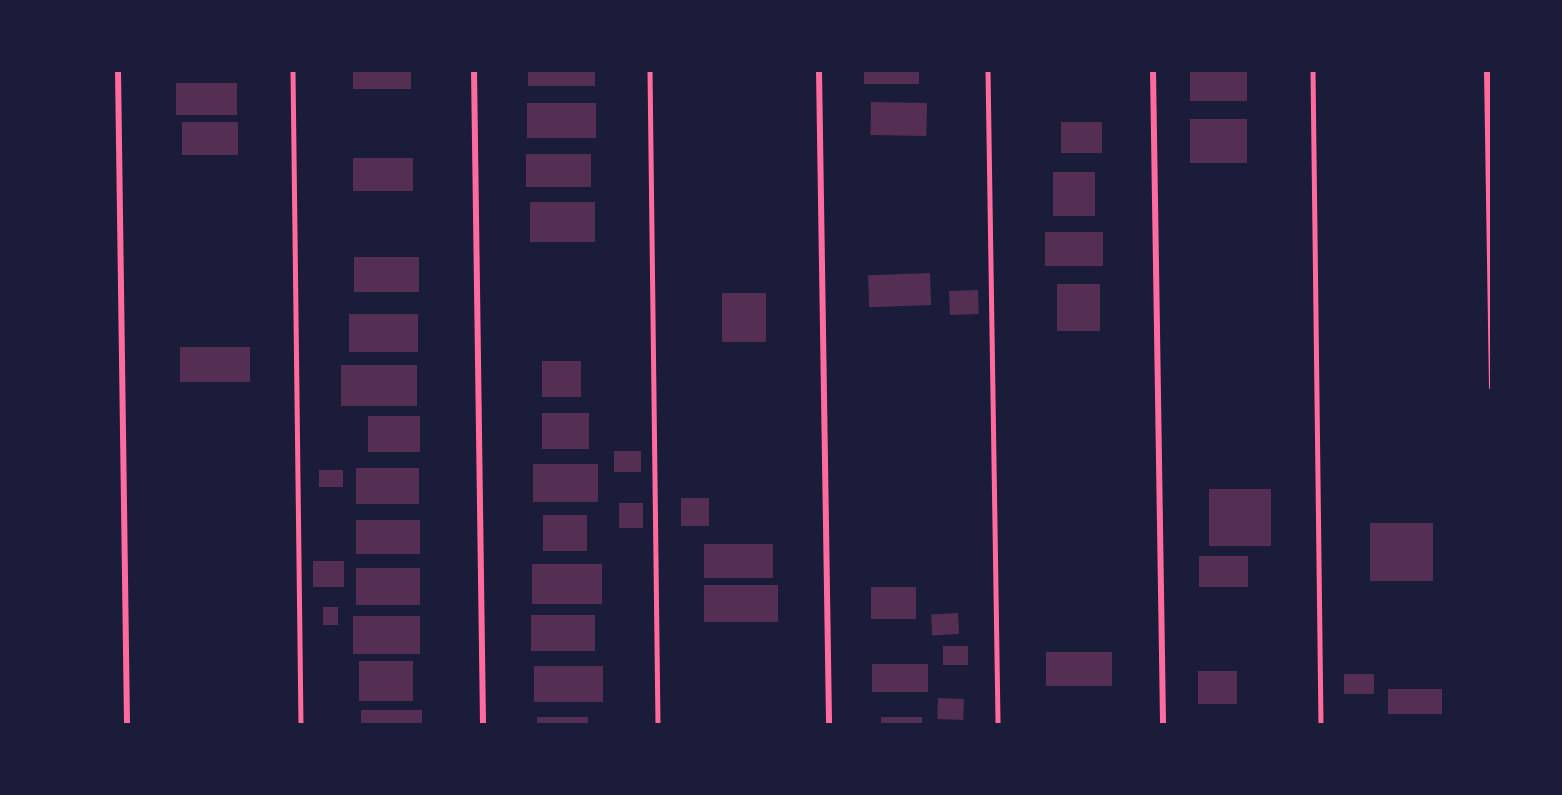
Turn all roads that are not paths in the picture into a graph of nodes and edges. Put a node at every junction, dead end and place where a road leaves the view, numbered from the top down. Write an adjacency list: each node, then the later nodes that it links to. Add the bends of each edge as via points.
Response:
1 (118, 70): 11 (street)
2 (293, 70): 12 (lane)
3 (474, 70): 13 (street)
4 (650, 70): 14 (lane)
5 (819, 70): 15 (street)
6 (988, 70): 16 (lane)
7 (1153, 70): 17 (street)
8 (1313, 70): 18 (lane)
9 (1487, 70): 10 (street)
10 (1491, 387)
11 (127, 724)
12 (301, 724)
13 (483, 724)
14 (658, 724)
15 (829, 724)
16 (998, 724)
17 (1163, 724)
18 (1321, 724)

